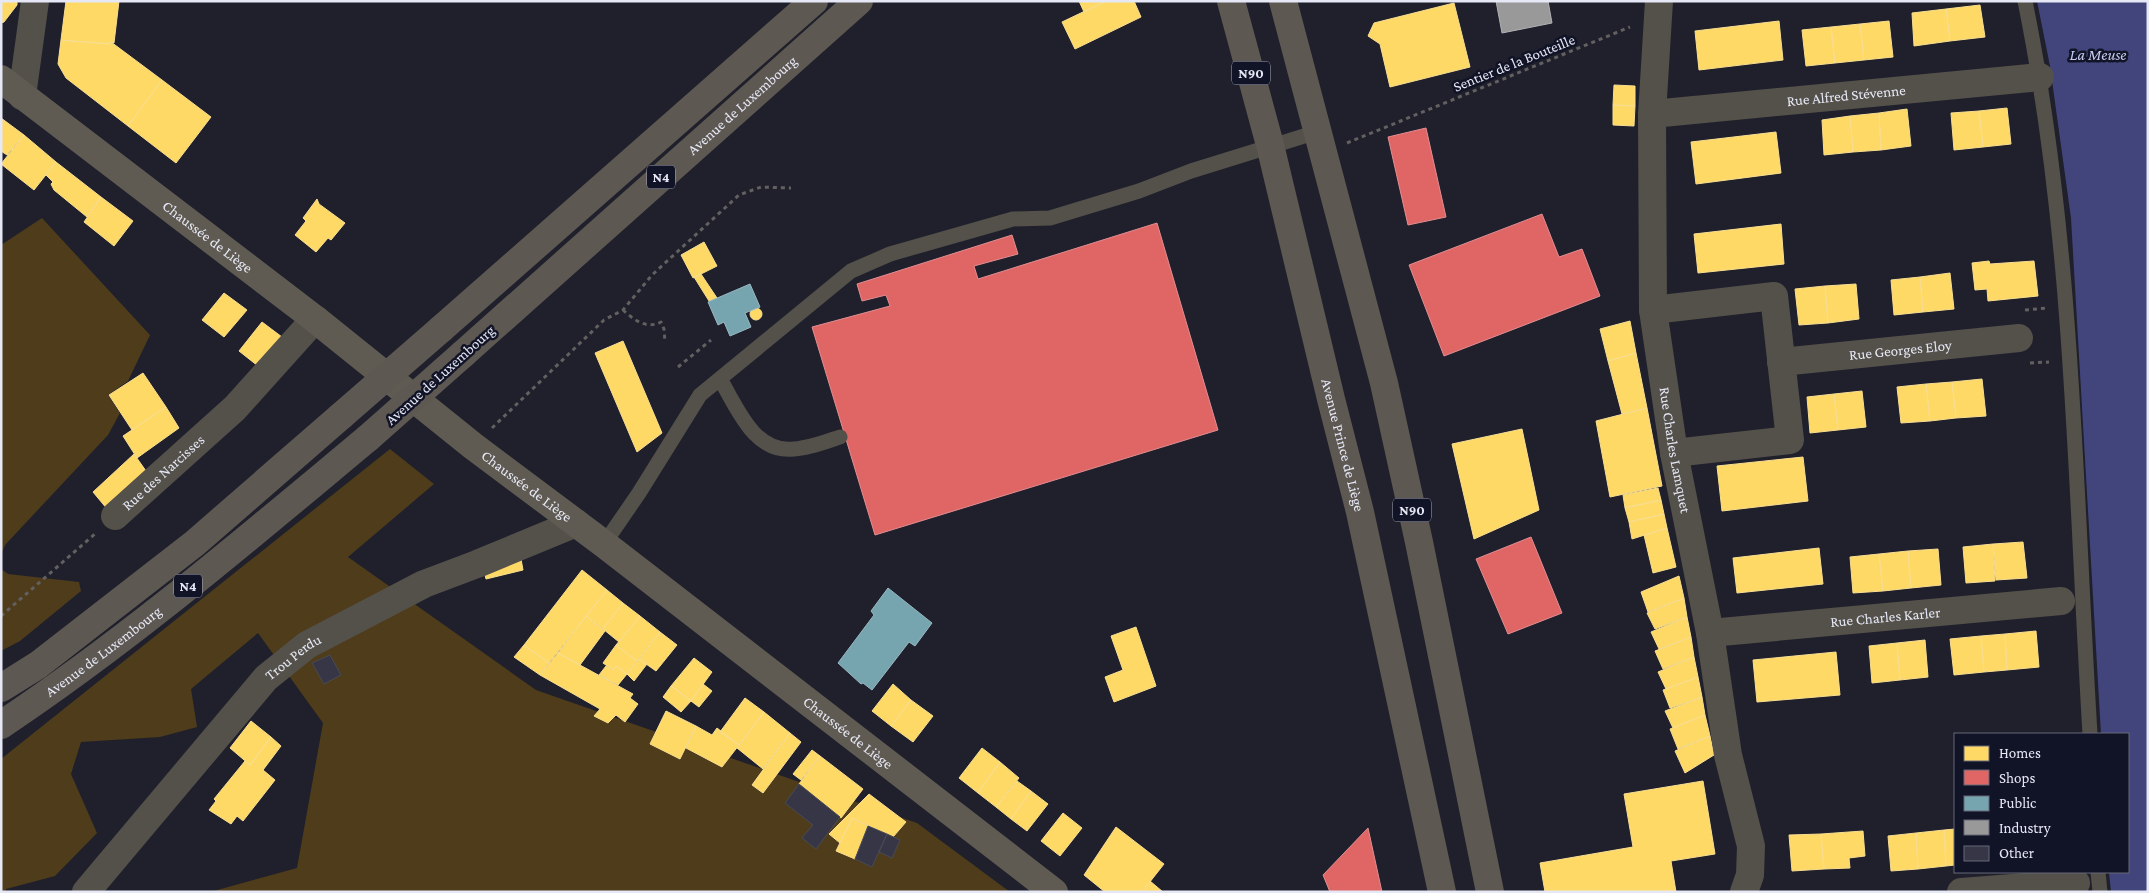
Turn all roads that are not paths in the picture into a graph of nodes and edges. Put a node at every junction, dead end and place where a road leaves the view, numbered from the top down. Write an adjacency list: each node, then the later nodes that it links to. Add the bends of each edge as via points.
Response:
1 (35, 1): 10 (street)
2 (814, 1): 26 (main road, Avenue de Luxembourg / N4, bridge, via 195,543 38,665)
3 (859, 1): 27 (main road, Avenue de Luxembourg / N4, bridge, via 368,438 221,560 52,692)
4 (1231, 1): 13 (main road, Avenue Prince de Liège / N90)
5 (1283, 1): 12 (main road, N90)
6 (2025, 1): 8 (lane)
7 (1659, 8): 11 (street, Rue Charles Lamquet)
8 (2040, 77): 11 (street, Rue Alfred Stévenne); 28 (lane, via 2056,191 2070,360)
9 (1, 79): 10 (street, Chaussée de Liège)
10 (22, 96): 15 (street, Chaussée de Liège)
11 (1652, 114): 14 (street, Rue Charles Lamquet)
12 (1317, 132): 13 (lane); 33 (main road, N90, via 1386,392)
13 (1270, 145): 18 (lane, via 1140,191 1050,218 1013,219 890,254 851,271); 32 (main road, Avenue Prince de Liège / N90, via 1360,512)
14 (1653, 310): 17 (street, via 1774,296); 20 (street, Rue Charles Lamquet)
15 (316, 319): 21 (street, Rue des Narcisses, via 236,408); 22 (street, Chaussée de Liège, via 473,446)
16 (2019, 338): 17 (street, Rue Georges Eloy)
17 (1782, 362): 20 (street, via 1790,440)
18 (720, 379): 19 (lane, via 752,432 765,443 793,450); 23 (lane, via 700,395)
19 (840, 437)
20 (1674, 453): 25 (street, Rue Charles Lamquet)
21 (115, 516)
22 (576, 523): 23 (street, Chaussée de Liège); 30 (street, Trou Perdu, via 424,584 307,645 266,678)
23 (604, 544): 31 (street, Chaussée de Liège)
24 (2061, 601): 25 (street, Rue Charles Karler)
25 (1710, 633): 34 (street, Rue Charles Lamquet, via 1728,755 1751,846 1750,875)
26 (1, 688)
27 (1, 725)
28 (2090, 733)
29 (2091, 882): 35 (street)
30 (86, 892)
31 (1054, 892)
32 (1442, 892)
33 (1490, 892)
34 (1744, 892)
35 (1961, 892)

